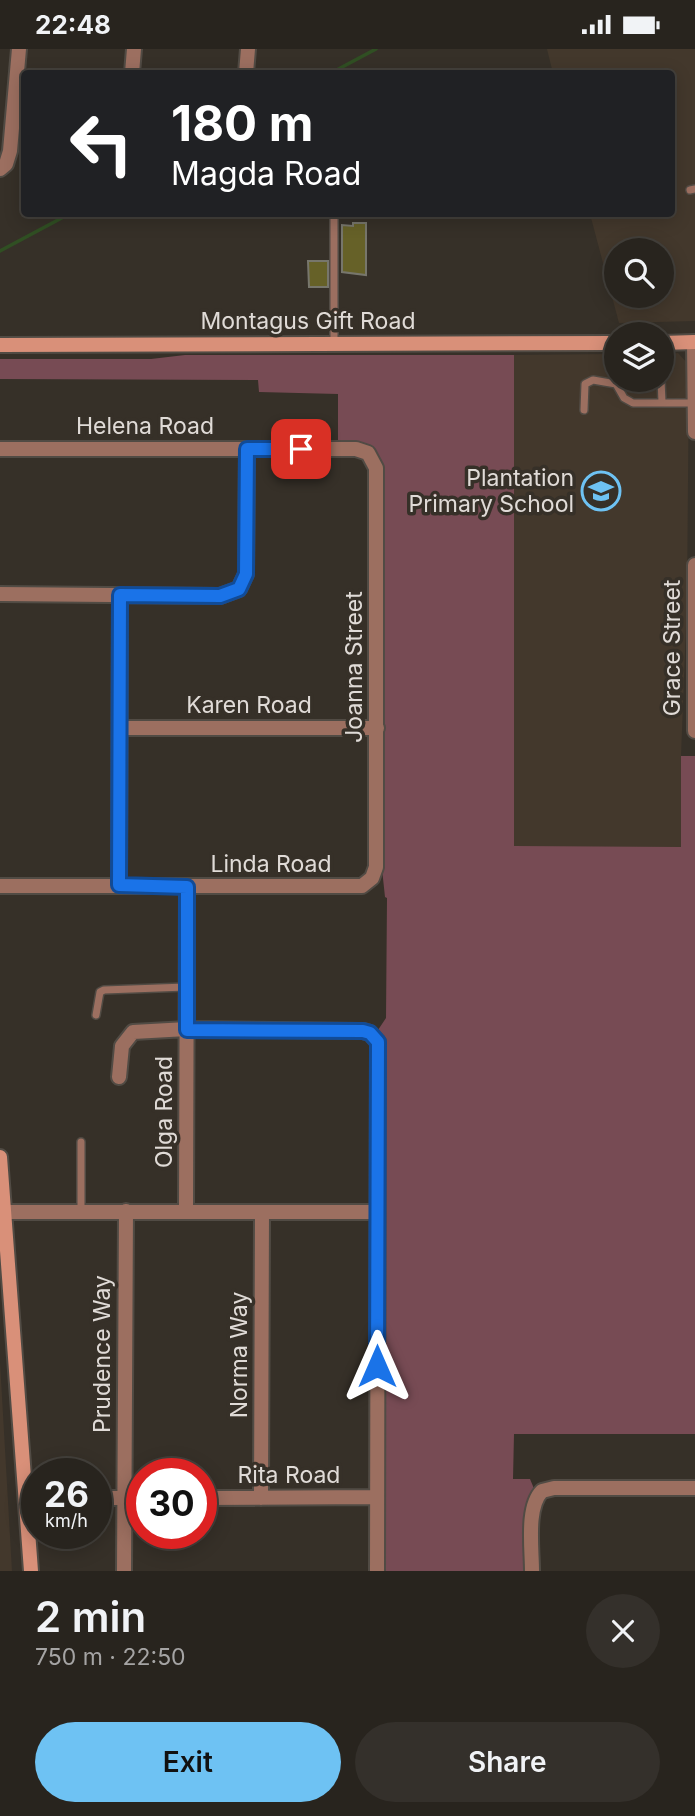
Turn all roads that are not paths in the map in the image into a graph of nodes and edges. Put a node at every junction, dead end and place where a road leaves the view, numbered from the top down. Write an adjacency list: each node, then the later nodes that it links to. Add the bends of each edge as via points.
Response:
1 (19, 49): 6 (street, via 10,151)
2 (134, 49): 4 (street)
3 (248, 49): 5 (street)
4 (132, 70)
5 (246, 70)
6 (0, 170)
7 (334, 217): 9 (lane)
8 (695, 342): 11 (street); 15 (street)
9 (334, 343): 10 (street, Montagus Gift Road); 12 (street, Montagus Gift Road)
10 (604, 343)
11 (674, 343)
12 (0, 345)
13 (662, 392): 14 (lane)
14 (662, 402): 15 (lane); 16 (lane, via 629,401 616,384 593,380 584,384)
15 (695, 403): 17 (street)
16 (584, 409)
17 (695, 432)
18 (0, 449): 19 (street, Helena Road)
19 (247, 449): 20 (street, Helena Road, via 356,449); 23 (street, via 246,574 239,589 220,596)
20 (372, 457): 26 (street, Joanna Street, via 376,468)
21 (695, 565): 24 (street, Grace Street)
22 (0, 594): 23 (street)
23 (120, 595): 25 (street)
24 (695, 631): 27 (street, Grace Street)
25 (121, 728): 26 (street, Karen Road); 29 (street)
26 (377, 728): 28 (street, Joanna Street)
27 (695, 731)
28 (372, 878): 31 (street, Linda Road, via 356,887)
29 (119, 885): 30 (street, Linda Road); 31 (street, Linda Road)
30 (0, 886)
31 (187, 887): 32 (street, Olga Road)
32 (187, 987): 33 (lane, via 104,990); 34 (street, Olga Road)
33 (96, 1015)
34 (187, 1030): 35 (street, via 133,1032 122,1046); 40 (street, Olga Road); 43 (street, via 363,1031 374,1036 378,1042)
35 (119, 1077)
36 (81, 1142): 38 (lane)
37 (0, 1157): 41 (street)
38 (80, 1211): 39 (street); 41 (street)
39 (126, 1211): 40 (street); 48 (street, Prudence Way)
40 (186, 1211): 42 (street)
41 (4, 1212): 44 (street)
42 (262, 1212): 43 (street); 50 (street, Norma Way)
43 (377, 1212): 46 (street)
44 (28, 1458)
45 (695, 1488): 55 (street, via 542,1491 532,1512)
46 (377, 1497): 50 (street, Rita Road); 54 (street)
47 (112, 1498): 48 (street)
48 (125, 1498): 53 (street, Prudence Way)
49 (217, 1498): 50 (street, Rita Road)
50 (261, 1498)
51 (31, 1549): 52 (street)
52 (31, 1571)
53 (124, 1571)
54 (377, 1571)
55 (532, 1571)

